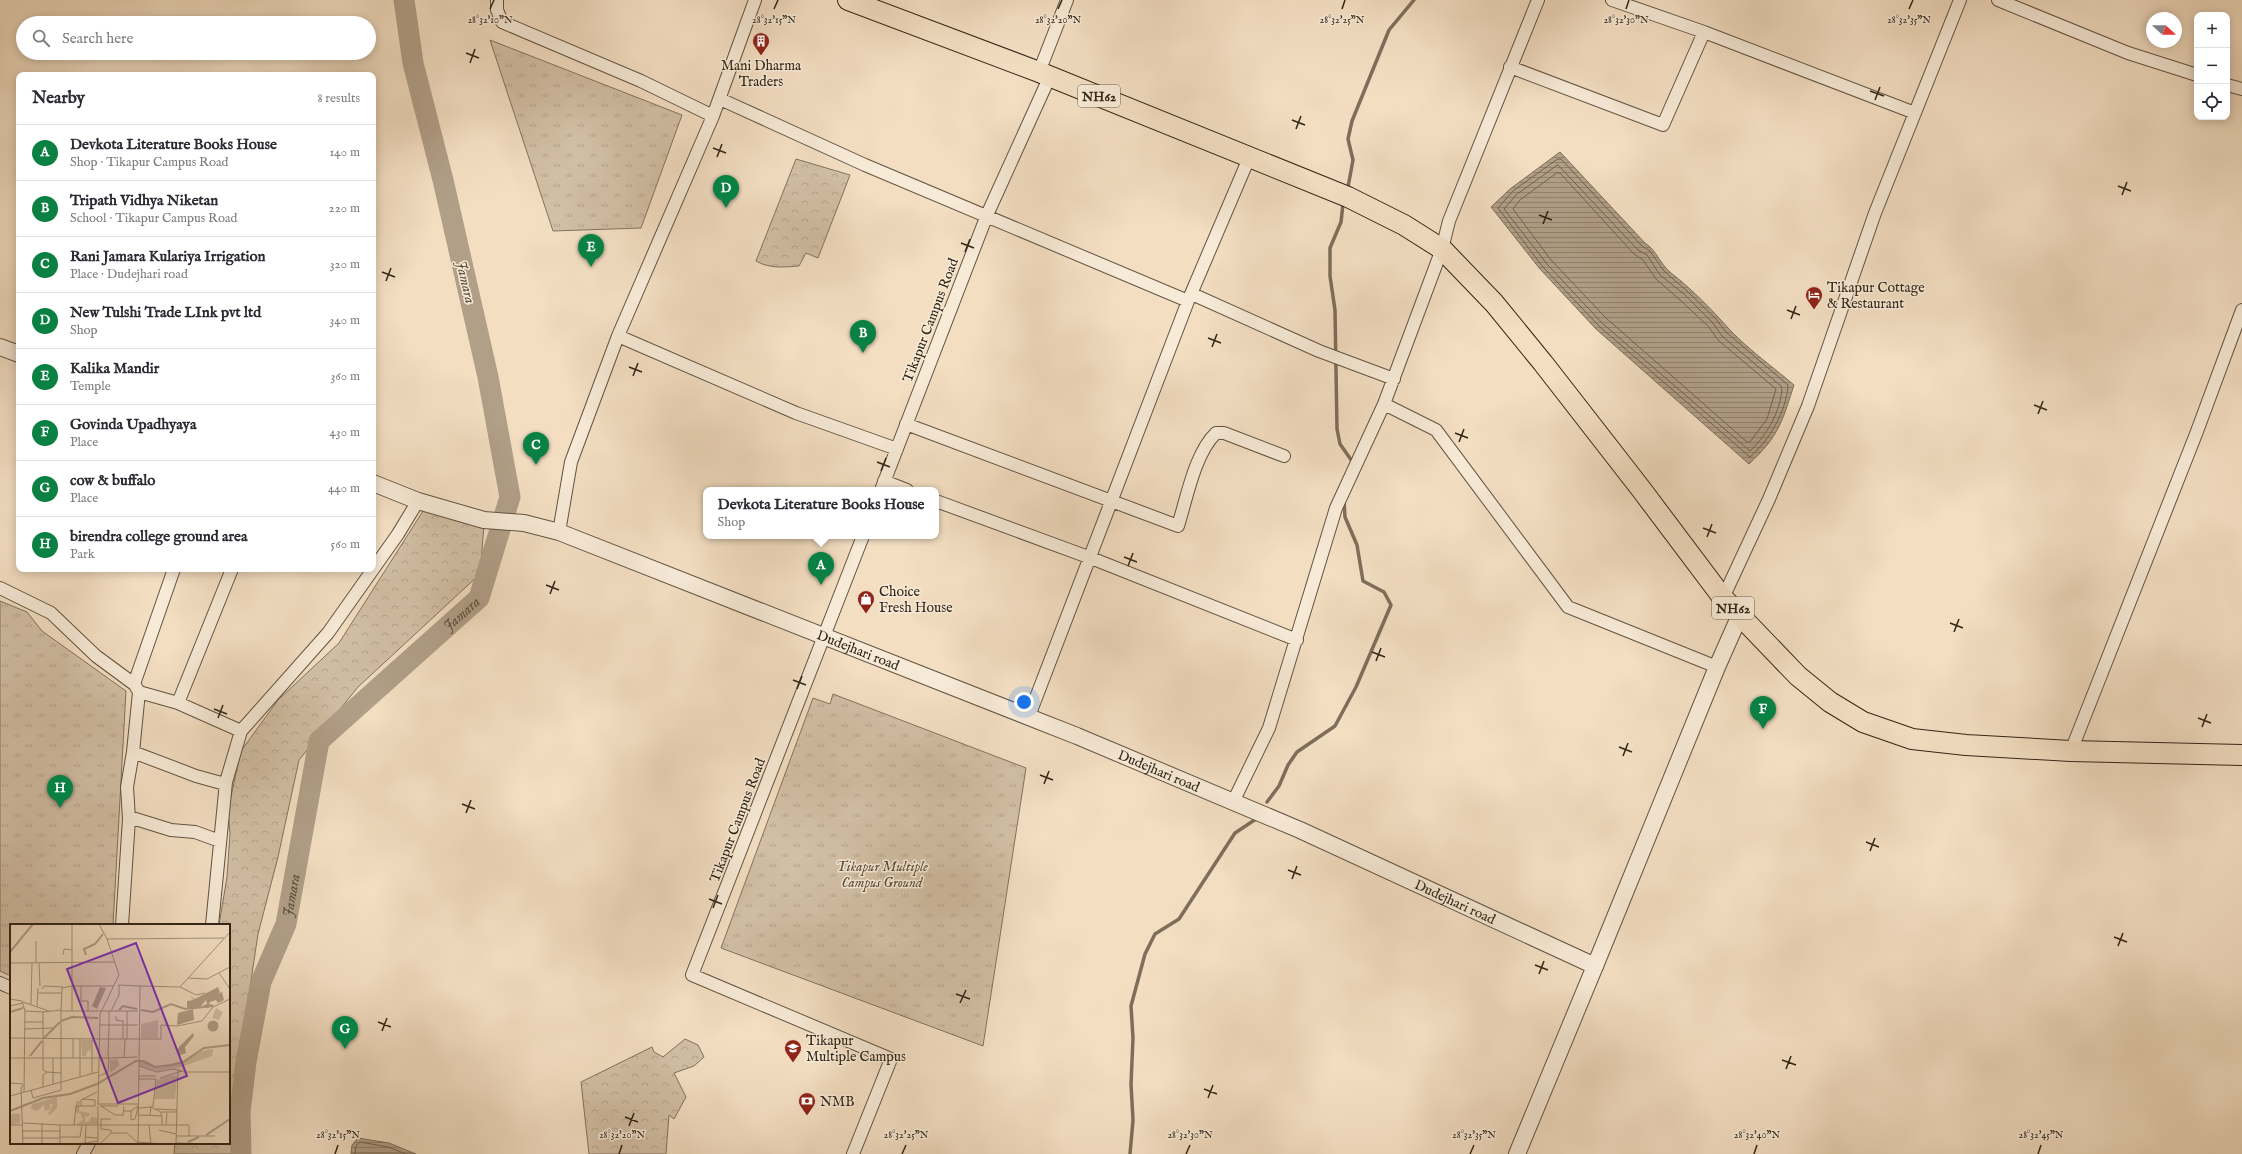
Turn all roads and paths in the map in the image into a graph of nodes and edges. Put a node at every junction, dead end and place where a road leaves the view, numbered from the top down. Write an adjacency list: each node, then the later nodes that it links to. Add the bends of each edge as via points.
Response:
1 (497, 0): 17 (street, via 497,10 502,22 641,81)
2 (755, 0): 15 (street)
3 (848, 0): 11 (main road, NH62)
4 (1067, 0): 11 (street, Tikapur Campus Road)
5 (1538, 0): 10 (street)
6 (1612, 0): 9 (street)
7 (1960, 0): 16 (street)
8 (1998, 0): 12 (street, via 2128,53)
9 (1704, 32): 10 (street, via 1663,125); 16 (street)
10 (1510, 68): 20 (street, via 1450,221)
11 (1045, 74): 18 (main road, NH62); 19 (street, Tikapur Campus Road)
12 (2194, 74)
13 (2230, 86): 14 (street)
14 (2242, 89)
15 (720, 99): 17 (street); 19 (street, via 865,165)
16 (1915, 113): 44 (street, via 1876,213 1808,406)
17 (713, 116): 23 (street)
18 (1249, 158): 20 (main road, NH62, via 1354,200 1404,225); 21 (street)
19 (987, 215): 21 (street); 28 (street, Tikapur Campus Road)
20 (1442, 249): 26 (street); 44 (main road, NH62, via 1494,303 1523,339)
21 (1190, 298): 26 (street, via 1318,351); 33 (street)
22 (2242, 310): 53 (street)
23 (618, 336): 29 (street, via 796,413); 36 (street, via 571,462)
24 (0, 347): 25 (street)
25 (16, 353)
26 (1394, 379): 27 (street)
27 (1384, 404): 47 (street, via 1336,508); 48 (street, via 1436,430 1568,607)
28 (906, 424): 29 (street, Tikapur Campus Road); 33 (street)
29 (897, 449): 32 (street, Tikapur Campus Road)
30 (1284, 456): 33 (street, via 1224,433 1216,433 1209,439 1196,469 1178,526)
31 (376, 484): 34 (street, Dudejhari road)
32 (882, 486)
33 (1112, 500): 38 (street)
34 (418, 501): 36 (street, Dudejhari road, via 484,520 524,523); 39 (street)
35 (939, 502): 38 (street)
36 (559, 532): 46 (street, Dudejhari road)
37 (862, 539): 46 (street, Tikapur Campus Road)
38 (1091, 558): 47 (street); 51 (street)
39 (376, 565)
40 (173, 572): 49 (street)
41 (231, 572): 50 (street)
42 (371, 572): 52 (street, via 328,633)
43 (0, 588): 49 (street, via 51,613 96,656)
44 (1723, 598): 45 (main road, NH62)
45 (1740, 615): 48 (street); 53 (main road, NH62, via 1798,676 1830,702 1863,722 1912,739)
46 (825, 637): 51 (street, Dudejhari road); 67 (street, Tikapur Campus Road, via 692,975 891,1059)
47 (1297, 640): 57 (street, via 1269,728)
48 (1716, 667): 62 (street)
49 (137, 688): 50 (street); 54 (street)
50 (178, 703): 52 (street)
51 (1029, 716): 57 (street, Dudejhari road)
52 (241, 731): 56 (street)
53 (2071, 751): 55 (main road, NH62)
54 (133, 752): 56 (street); 58 (street, via 127,787)
55 (2242, 754)
56 (225, 784): 59 (street)
57 (1233, 802): 62 (street, Dudejhari road, via 1300,830)
58 (129, 817): 59 (street, via 171,830 195,832); 60 (street)
59 (220, 841): 61 (street)
60 (122, 924)
61 (212, 924)
62 (1595, 966): 68 (street)
63 (0, 983): 64 (street)
64 (10, 988)
65 (88, 1144): 66 (street)
66 (83, 1154)
67 (853, 1154)
68 (1517, 1154)

